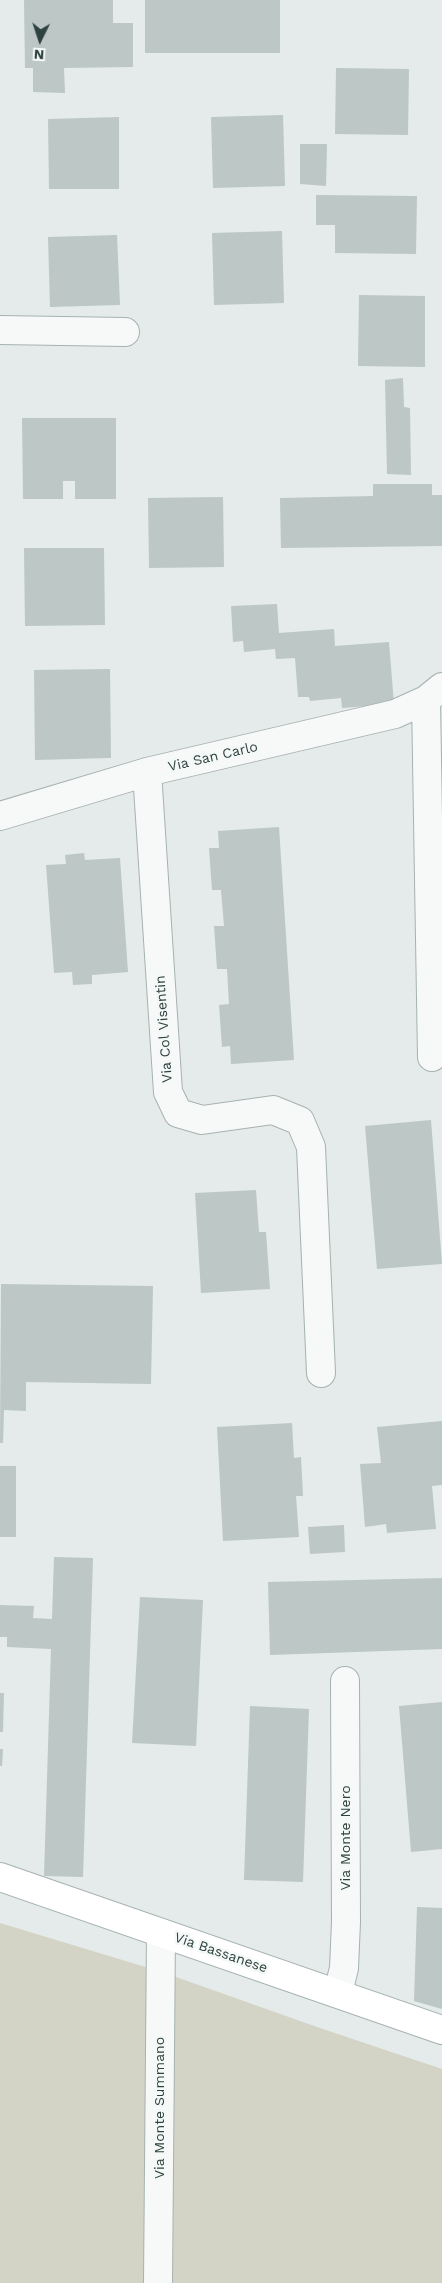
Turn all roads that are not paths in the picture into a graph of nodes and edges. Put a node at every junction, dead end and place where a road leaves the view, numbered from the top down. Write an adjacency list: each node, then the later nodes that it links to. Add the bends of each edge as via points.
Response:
1 (0, 330): 2 (street)
2 (125, 332)
3 (434, 694): 4 (street, Via San Carlo, via 396,714); 6 (street, Via San Carlo)
4 (147, 772): 5 (street, Via San Carlo); 7 (street, Via Col Visentin, via 168,1092 178,1113 202,1120 273,1110 300,1121 311,1147)
5 (0, 816)
6 (432, 1056)
7 (321, 1373)
8 (345, 1682): 11 (street, Via Monte Nero, via 346,1922 344,1968)
9 (0, 1877): 10 (main road, Via Bassanese)
10 (161, 1932): 11 (main road, Via Bassanese); 13 (street, Via Monte Summano)
11 (338, 1993): 12 (main road, Via Bassanese)
12 (442, 2030)
13 (158, 2283)

